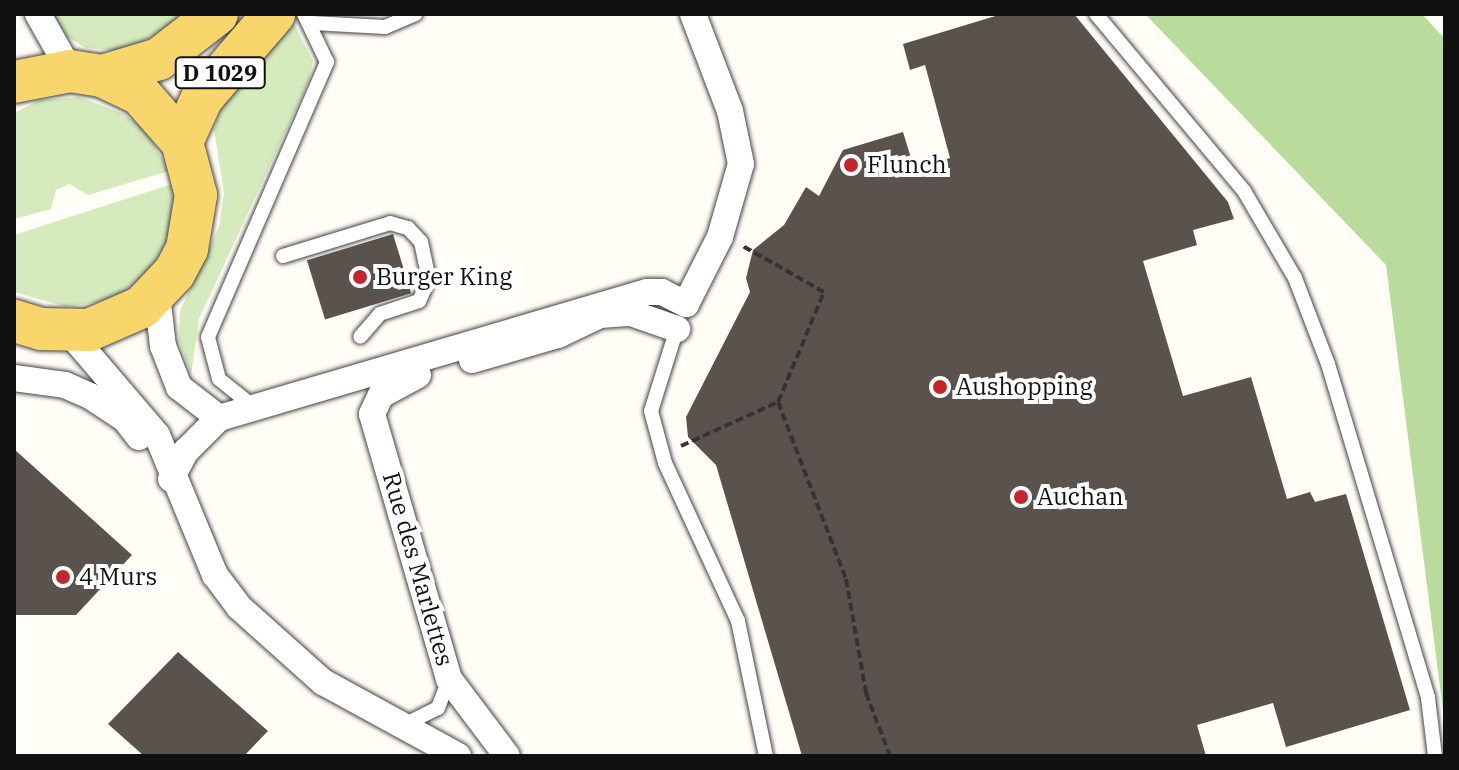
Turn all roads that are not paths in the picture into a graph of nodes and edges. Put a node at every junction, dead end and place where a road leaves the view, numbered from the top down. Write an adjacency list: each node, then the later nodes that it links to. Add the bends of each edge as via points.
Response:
1 (38, 14): 7 (street)
2 (217, 14): 7 (main road, D 1029, via 159,59)
3 (415, 14): 6 (lane, via 385,27)
4 (693, 14): 12 (street, via 730,111 741,164 720,237)
5 (1096, 14): 28 (lane, via 1244,191 1295,278 1328,364 1423,683)
6 (297, 17): 9 (main road, D 1029, via 202,98); 19 (lane, via 327,62 208,337 219,379)
7 (86, 74): 8 (main road); 9 (main road, via 140,94)
8 (14, 82)
9 (182, 142): 11 (main road, via 192,168 194,222 181,261)
10 (283, 256): 16 (lane, via 390,223 408,228 421,242 429,279 419,301 380,314)
11 (157, 295): 15 (main road, via 107,325); 21 (street, via 163,346 179,387)
12 (686, 304): 14 (lane); 18 (street, via 662,292 647,292 513,328)
13 (16, 324): 15 (main road)
14 (677, 329): 20 (street, via 631,313 600,315 558,335 401,380 381,395); 27 (lane, via 651,411 665,463 738,621)
15 (69, 332): 22 (street, via 157,435)
16 (360, 337)
17 (14, 378): 22 (street, via 65,385 90,396 125,419)
18 (327, 389): 19 (street); 20 (street)
19 (255, 408): 21 (street)
20 (372, 414): 23 (street, Rue des Marlettes)
21 (219, 418): 22 (street, via 186,451)
22 (171, 479): 24 (street, via 215,575 239,607 323,682)
23 (449, 679): 24 (lane, via 438,708); 26 (street, Rue des Marlettes)
24 (402, 726): 25 (street)
25 (458, 756)
26 (507, 756)
27 (766, 756)
28 (1435, 756)

